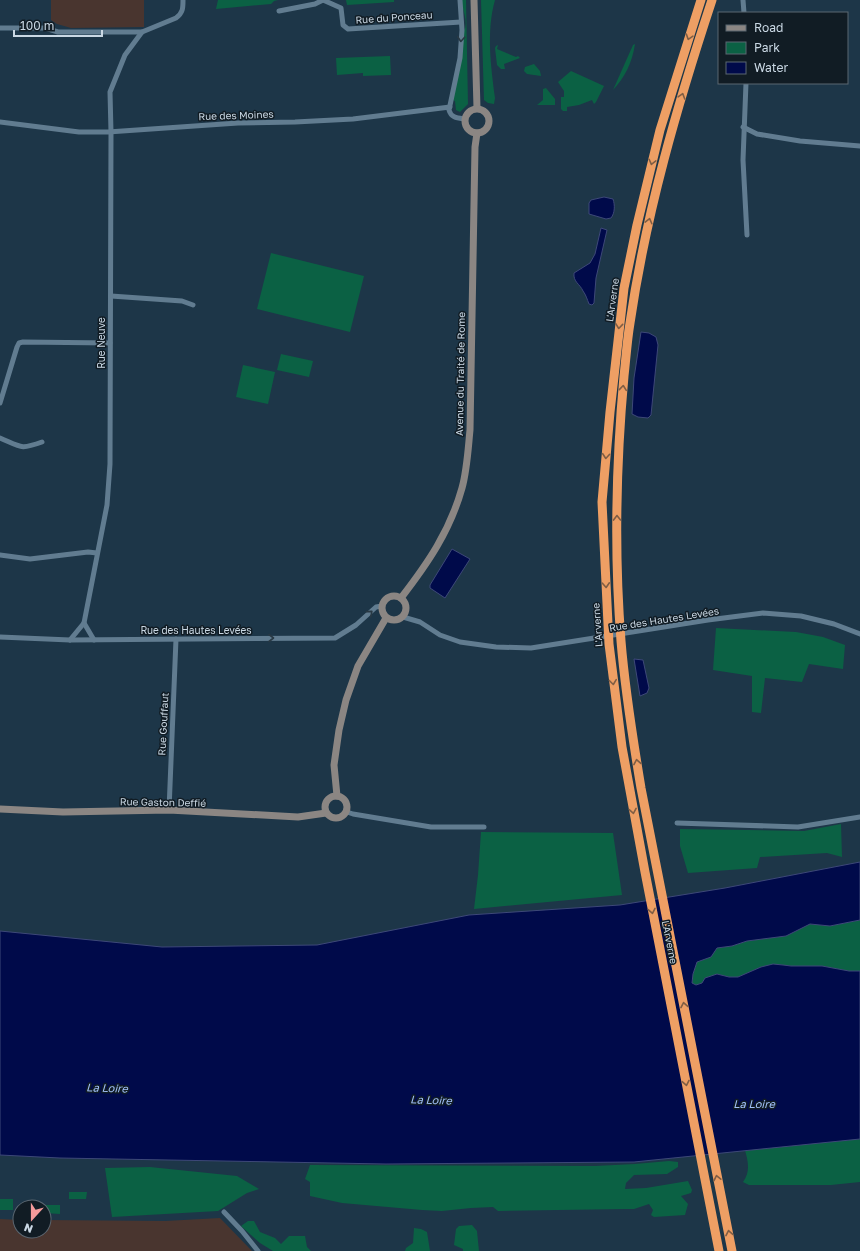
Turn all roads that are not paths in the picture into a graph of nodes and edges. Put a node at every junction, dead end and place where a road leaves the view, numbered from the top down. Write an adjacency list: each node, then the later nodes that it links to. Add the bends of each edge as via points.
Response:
1 (183, 0): 12 (street, via 180,15)
2 (323, 0): 8 (street, Rue du Ponceau, via 315,4); 10 (street, Rue du Ponceau, via 341,8 343,25 348,29)
3 (460, 0): 10 (street)
4 (474, 0): 15 (main road)
5 (701, 0): 51 (highway, L'Arverne, one-way to 51, via 660,130 624,288 602,502 609,644 622,748)
6 (712, 0): 52 (highway, L'Arverne, one-way to 6, via 635,753 621,642 616,506 621,413 630,324 647,227 670,134)
7 (743, 0): 9 (street)
8 (279, 10)
9 (744, 12)
10 (461, 22): 14 (street, one-way to 14, via 460,58)
11 (0, 28): 12 (street, via 45,28 58,32)
12 (142, 32): 19 (street, Rue Neuve, via 125,55 111,88)
13 (746, 84): 18 (street)
14 (450, 106): 16 (street, via 452,116); 19 (street, Rue des Moines, via 353,119 226,123)
15 (477, 108): 16 (main road, via 470,111); 20 (main road, via 486,111 490,120 487,128)
16 (465, 119): 20 (main road, via 468,129)
17 (0, 122): 19 (street, Rue des Moines, via 79,132)
18 (743, 127): 21 (street, via 757,134 800,141); 22 (street)
19 (111, 132): 23 (street, Rue Neuve)
20 (477, 133): 31 (main road, Avenue du Traité de Rome, via 470,430 462,487 448,528 435,552)
21 (860, 146)
22 (747, 235)
23 (111, 296): 24 (street, via 182,301); 25 (street, Rue Neuve)
24 (193, 305)
25 (110, 343): 26 (street, via 19,343); 29 (street, Rue Neuve, via 110,464 106,505)
26 (0, 403)
27 (0, 438): 28 (street, via 22,448)
28 (42, 442)
29 (96, 553): 30 (street, via 30,559); 35 (street, Rue Neuve)
30 (0, 555)
31 (401, 598): 32 (main road, via 389,597); 33 (main road, via 407,607)
32 (382, 606): 34 (main road); 38 (street, Rue des Hautes Levées, one-way to 32, via 335,638 356,625 376,607)
33 (403, 617): 34 (main road, via 397,621); 36 (street, Rue des Hautes Levées, via 420,622 440,635 460,642 496,648 531,648 763,613 801,616)
34 (386, 618): 41 (main road, via 358,666 346,700 334,765)
35 (84, 623): 39 (street); 40 (street)
36 (860, 634)
37 (0, 637): 39 (street, Rue des Hautes Levées)
38 (176, 639): 40 (street, Rue des Hautes Levées); 43 (street, Rue Gouffaut)
39 (70, 640): 40 (street, Rue des Hautes Levées)
40 (94, 640)
41 (337, 796): 44 (main road, via 330,797 326,802); 45 (main road, via 346,801)
42 (0, 809): 43 (main road, Rue Gaston Deffié, via 63,812)
43 (169, 810): 44 (main road, Rue Gaston Deffié, via 298,817)
44 (326, 812): 45 (main road, via 338,819)
45 (347, 812): 48 (street, via 431,827)
46 (860, 817): 47 (street, via 798,827)
47 (676, 823)
48 (484, 828)
49 (224, 1212): 50 (street)
50 (258, 1251)
51 (719, 1251)
52 (732, 1251)

